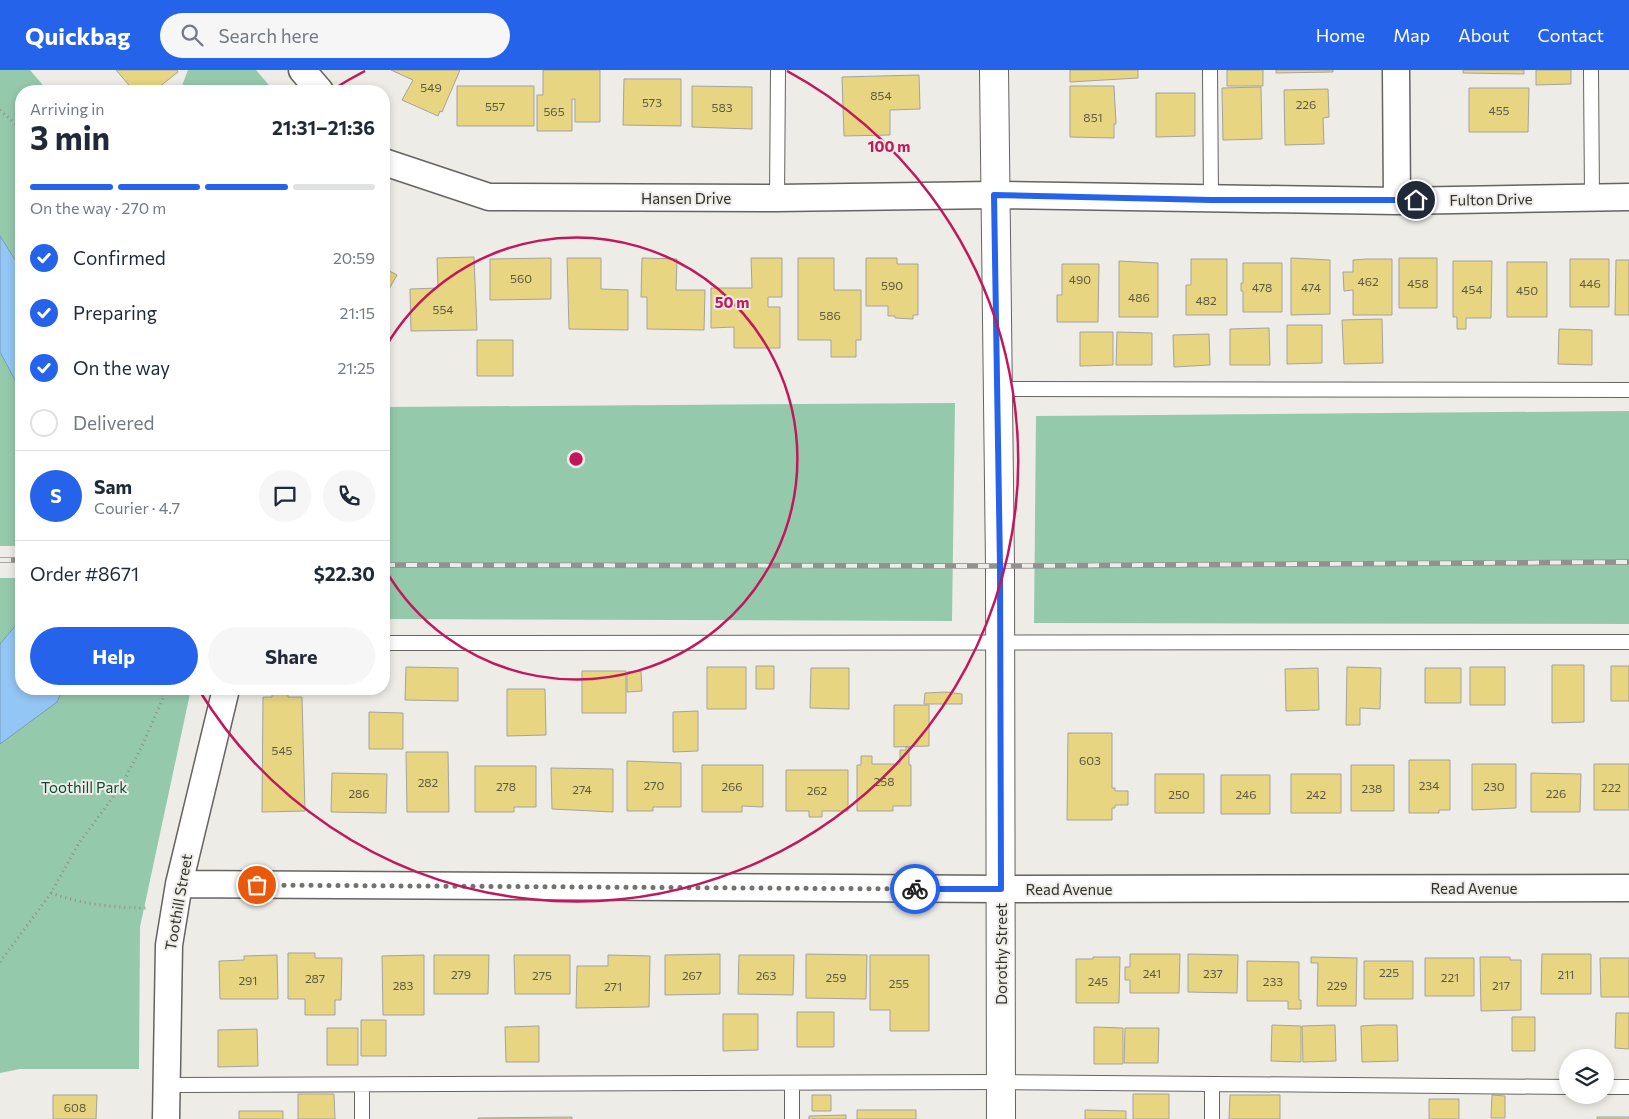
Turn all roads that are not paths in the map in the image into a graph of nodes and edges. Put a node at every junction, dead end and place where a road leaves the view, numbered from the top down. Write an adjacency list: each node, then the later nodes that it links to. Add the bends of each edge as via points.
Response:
1 (302, 70): 7 (street)
2 (778, 70): 12 (lane)
3 (994, 70): 9 (street, Dorothy Street)
4 (1210, 70): 13 (lane)
5 (1396, 70): 14 (street)
6 (1591, 70): 10 (lane)
7 (315, 85)
8 (390, 164): 12 (street, Hansen Drive, via 489,197)
9 (994, 195): 12 (street, Hansen Drive); 13 (street, Fulton Drive); 15 (street, Dorothy Street)
10 (1592, 197): 11 (street, Fulton Drive); 14 (street, Fulton Drive)
11 (1629, 197)
12 (777, 198)
13 (1211, 200): 14 (street, Fulton Drive)
14 (1397, 201)
15 (997, 389): 16 (lane); 18 (street, Dorothy Street)
16 (1629, 390)
17 (390, 642): 18 (lane)
18 (1000, 642): 19 (lane); 22 (street, Dorothy Street)
19 (1629, 642)
20 (225, 695): 23 (street, Toothill Street)
21 (1629, 888): 22 (street, Read Avenue)
22 (1001, 889): 23 (street, Read Avenue); 24 (street, Dorothy Street)
23 (177, 896): 26 (street, Toothill Street, via 169,945)
24 (1001, 1082): 25 (lane); 27 (lane); 35 (street, Dorothy Street)
25 (792, 1084): 28 (lane); 34 (lane)
26 (167, 1085): 28 (lane); 32 (street, Toothill Street)
27 (1212, 1085): 29 (lane); 36 (lane)
28 (362, 1086): 33 (lane)
29 (1559, 1087)
30 (1614, 1087): 31 (lane)
31 (1629, 1087)
32 (166, 1119)
33 (362, 1119)
34 (792, 1119)
35 (1001, 1119)
36 (1212, 1119)

